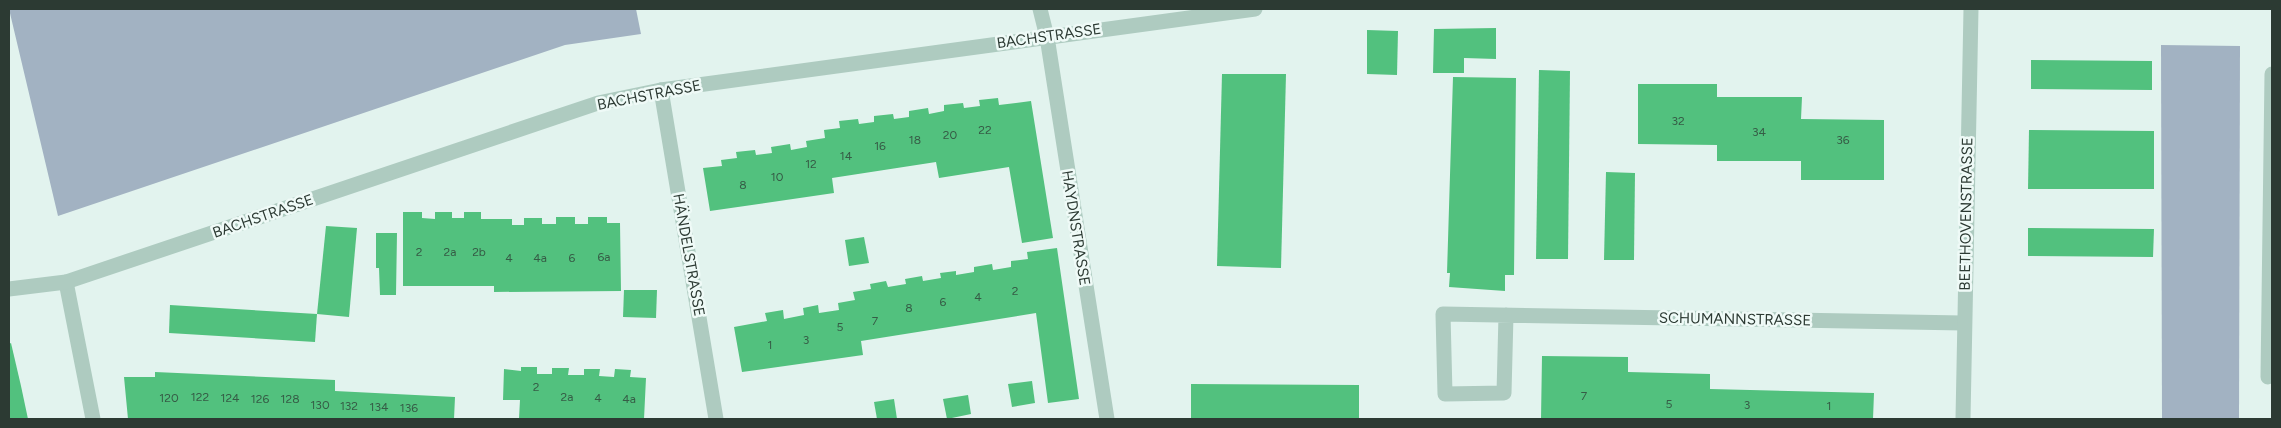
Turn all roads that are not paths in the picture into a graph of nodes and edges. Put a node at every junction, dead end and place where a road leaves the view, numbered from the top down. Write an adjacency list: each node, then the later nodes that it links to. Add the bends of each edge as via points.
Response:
1 (1040, 9): 4 (street, HAYDNSTRASSE)
2 (1255, 9): 4 (street, BACHSTRASSE)
3 (1971, 9): 11 (street, BEETHOVENSTRASSE)
4 (1046, 36): 6 (street, BACHSTRASSE); 15 (street, HAYDNSTRASSE)
5 (2272, 74): 7 (street)
6 (661, 90): 8 (street, BACHSTRASSE, via 598,104); 14 (street, HÄNDELSTRASSE)
7 (2271, 196): 12 (street)
8 (66, 282): 9 (street, BACHSTRASSE); 13 (street)
9 (9, 289)
10 (1506, 315): 10 (street, SCHUMANNSTRASSE, via 1444,314 1445,394 1504,393); 11 (street, SCHUMANNSTRASSE)
11 (1963, 323): 16 (street, BEETHOVENSTRASSE)
12 (2268, 377)
13 (93, 419)
14 (716, 419)
15 (1107, 419)
16 (1963, 419)

